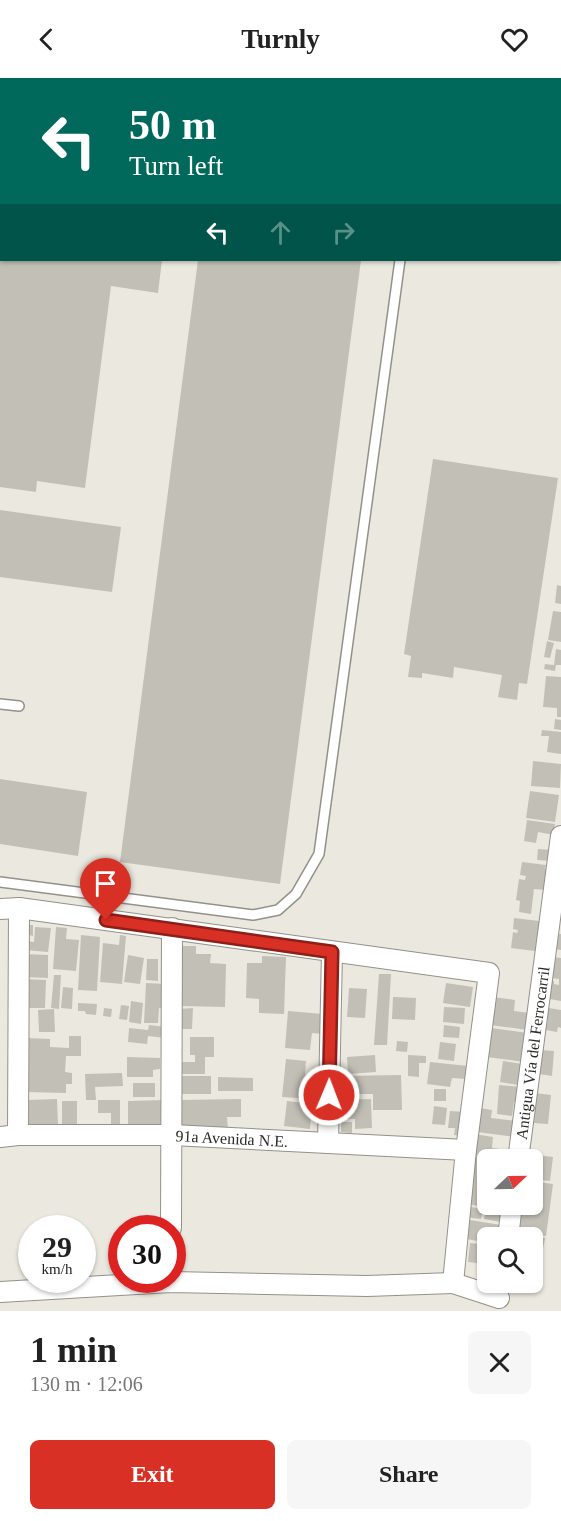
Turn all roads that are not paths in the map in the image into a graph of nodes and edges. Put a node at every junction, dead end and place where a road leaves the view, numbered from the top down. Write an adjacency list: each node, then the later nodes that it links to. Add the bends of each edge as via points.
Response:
1 (400, 261): 5 (lane, via 319,854 296,894 279,910 253,915)
2 (0, 704): 3 (lane)
3 (19, 706)
4 (561, 836): 12 (street, Antigua Vía del Ferrocarril)
5 (0, 882)
6 (9, 908): 7 (street); 10 (street)
7 (172, 928): 8 (street); 9 (street)
8 (332, 952): 11 (street); 13 (street, via 489,973)
9 (172, 1134): 10 (street, 91a Avenida N.E.); 11 (street, 91a Avenida N.E.); 14 (street)
10 (9, 1136)
11 (328, 1143): 13 (street, 91a Avenida N.E.)
12 (519, 1149)
13 (466, 1150): 15 (street)
14 (171, 1215)
15 (453, 1283): 16 (street); 19 (street)
16 (186, 1285)
17 (108, 1288): 18 (street)
18 (0, 1292)
19 (500, 1297)

